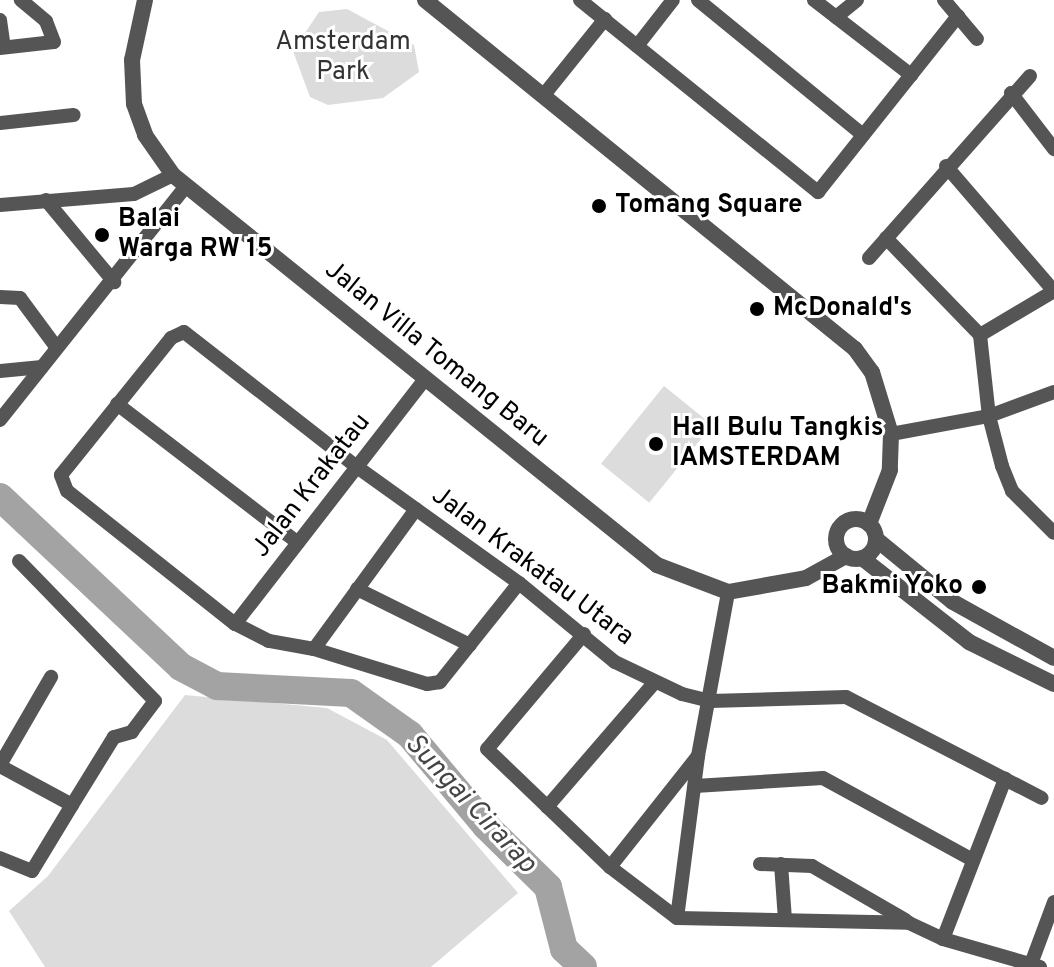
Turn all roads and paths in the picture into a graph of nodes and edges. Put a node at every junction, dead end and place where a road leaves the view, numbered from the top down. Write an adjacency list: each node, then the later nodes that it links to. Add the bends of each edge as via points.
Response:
1 (21, 0): 16 (street, via 46,21 54,42)
2 (145, 0): 26 (street, Jalan Villa Tomang Baru, via 132,60 134,104 145,135)
3 (425, 0): 20 (street)
4 (580, 0): 12 (street)
5 (673, 0): 15 (street)
6 (698, 0): 23 (street)
7 (814, 0): 11 (street)
8 (857, 0): 11 (street)
9 (944, 0): 10 (street)
10 (958, 16): 14 (street); 17 (street)
11 (836, 17): 17 (street)
12 (605, 19): 15 (street); 20 (street)
13 (0, 20): 16 (street)
14 (977, 39)
15 (637, 46): 23 (street, via 818,192)
16 (2, 48)
17 (911, 75): 23 (street)
18 (1030, 76): 19 (street)
19 (1011, 93): 24 (street); 25 (street)
20 (543, 96): 43 (street, via 855,349 872,372)
21 (74, 115): 22 (street)
22 (0, 123)
23 (863, 135)
24 (1054, 149)
25 (946, 166): 29 (street); 32 (street)
26 (180, 180): 27 (street, via 148,191); 31 (street); 38 (street, Jalan Villa Tomang Baru)
27 (46, 200): 28 (street); 31 (street)
28 (0, 205)
29 (886, 238): 30 (street); 34 (street)
30 (869, 258)
31 (114, 282): 35 (street)
32 (1054, 291): 34 (street)
33 (0, 297): 35 (street, via 20,298)
34 (980, 335): 41 (street)
35 (57, 348): 36 (street)
36 (42, 367): 37 (street); 42 (street)
37 (0, 371)
38 (426, 378): 44 (street, Jalan Krakatau); 53 (street, Jalan Villa Tomang Baru, via 657,565)
39 (1054, 392): 41 (street)
40 (117, 404): 44 (street, Jalan Krakatau Utara, via 179,331); 48 (street); 54 (street, via 63,468 61,481)
41 (989, 416): 43 (street); 47 (street, via 1012,491)
42 (0, 420)
43 (891, 434): 46 (street, via 890,470)
44 (357, 467): 45 (street, Jalan Krakatau Utara); 48 (street, Jalan Krakatau)
45 (416, 509): 51 (street, Jalan Krakatau Utara); 52 (street)
46 (873, 531): 49 (street); 49 (street, via 854,519 841,525 836,544); 58 (street, via 953,602)
47 (1054, 533)
48 (298, 543): 54 (street, Jalan Krakatau)
49 (854, 557): 53 (street, via 806,578); 61 (street, via 969,642)
50 (19, 561): 68 (street, via 155,701 132,732 114,737)
51 (519, 583): 55 (street, Jalan Krakatau Utara); 56 (street)
52 (357, 589): 56 (street); 57 (street)
53 (728, 592): 62 (street)
54 (235, 624): 57 (street, via 269,641)
55 (584, 634): 60 (street, Jalan Krakatau Utara, via 615,662); 69 (street, via 487,749)
56 (470, 645): 57 (street, via 440,682 427,684)
57 (314, 649)
58 (1054, 658)
59 (51, 677): 64 (street)
60 (654, 683): 62 (street, Jalan Krakatau Utara); 69 (street)
61 (1054, 684)
62 (710, 701): 63 (street); 65 (street, Jalan Krakatau Utara, via 846,697)
63 (698, 756): 66 (street); 74 (street)
64 (0, 765): 68 (street)
65 (1005, 779): 67 (street, Jalan Krakatau Utara); 71 (street)
66 (695, 786): 71 (street, via 823,778); 76 (street)
67 (1042, 798)
68 (72, 805): 70 (street, via 32,871)
69 (547, 807): 74 (street)
70 (0, 858)
71 (973, 860): 79 (street)
72 (760, 864): 73 (street)
73 (781, 864): 77 (street); 78 (street, via 812,866)
74 (610, 867): 76 (street)
75 (1054, 902): 80 (street)
76 (677, 918): 77 (street)
77 (785, 920): 78 (street)
78 (909, 923): 79 (street)
79 (943, 939): 80 (street)
80 (1035, 966)

